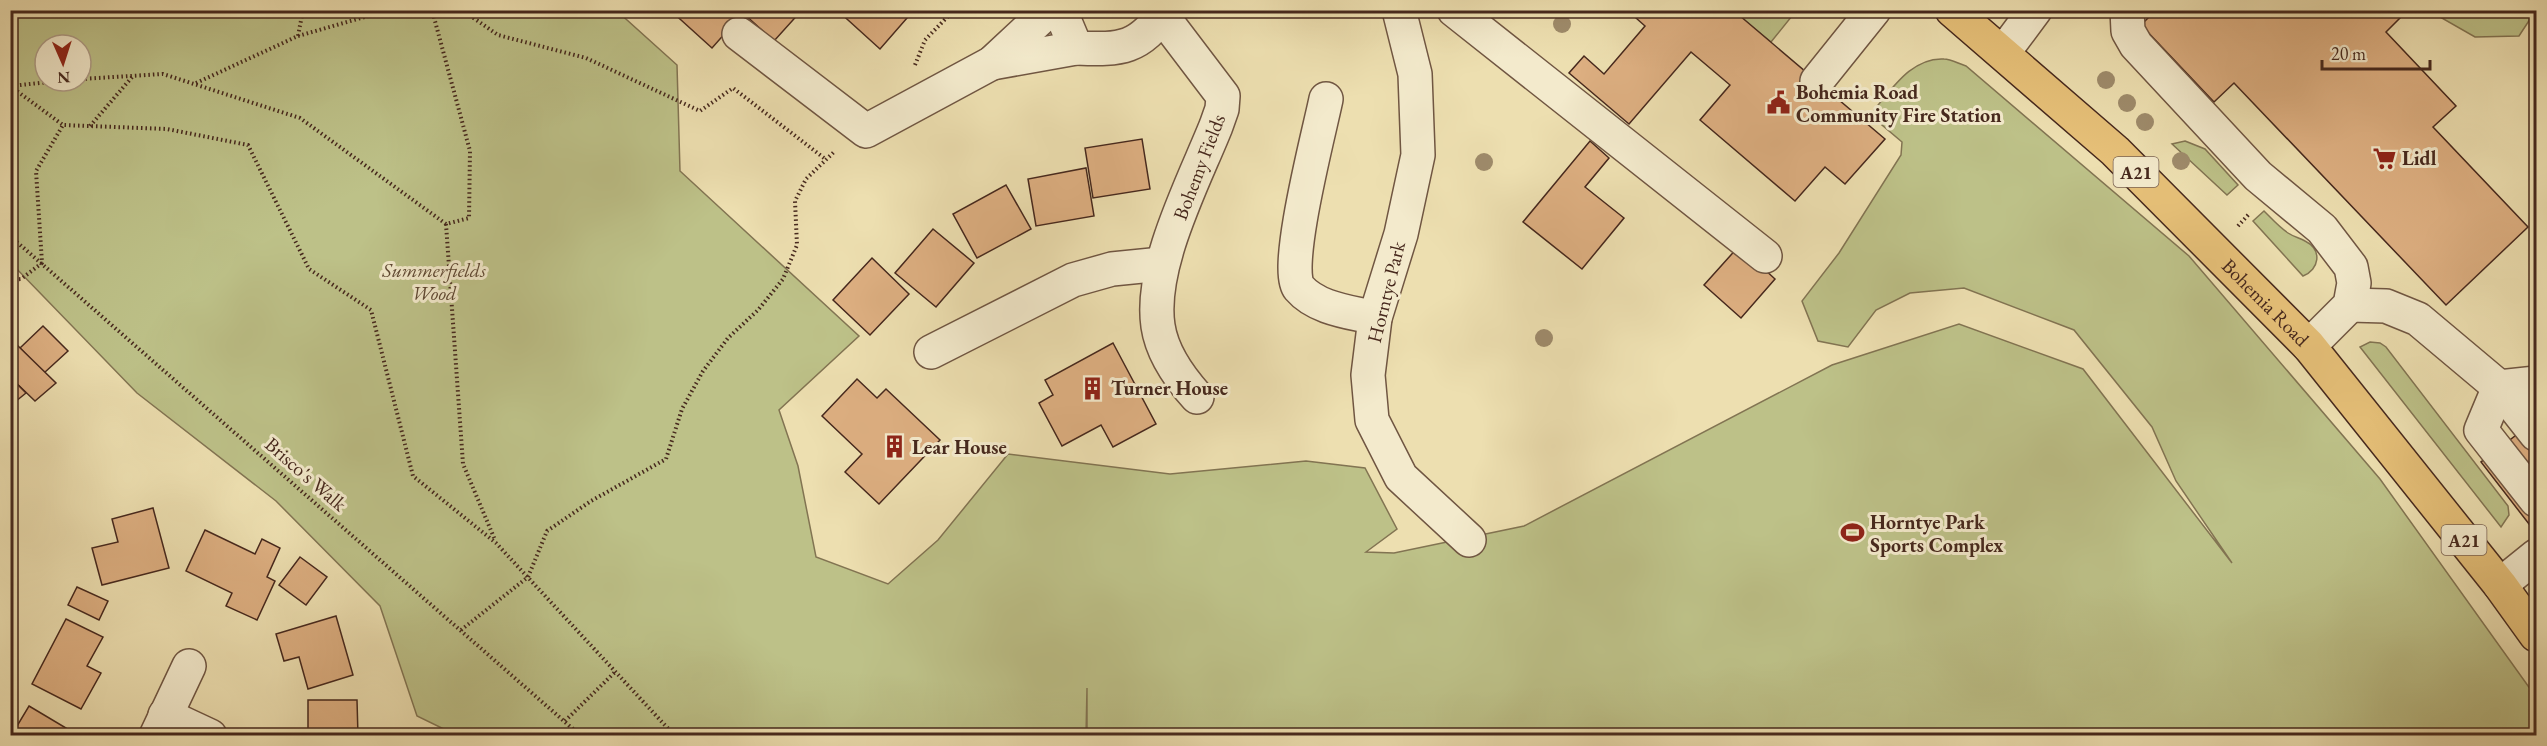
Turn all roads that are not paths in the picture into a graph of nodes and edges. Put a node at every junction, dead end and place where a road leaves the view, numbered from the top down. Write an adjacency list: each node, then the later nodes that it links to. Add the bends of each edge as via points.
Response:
1 (1049, 10): 13 (street)
2 (1060, 10): 11 (street)
3 (1399, 10): 19 (street, Horntye Park, via 1415,74 1418,156 1401,234)
4 (1454, 10): 16 (street)
5 (1874, 10): 14 (street)
6 (1952, 10): 12 (highway, Bohemia Road / A21)
7 (2035, 10): 12 (street)
8 (2126, 13): 18 (street, via 2128,31 2136,45 2259,176 2322,229 2351,267 2354,283)
9 (1165, 14): 11 (street, via 1148,33 1127,47); 17 (street, Bohemy Fields, via 1223,96 1216,126)
10 (739, 34): 13 (street, via 866,131)
11 (1076, 48): 13 (street)
12 (2003, 53): 20 (highway, Bohemia Road / A21, via 2115,151)
13 (992, 63)
14 (1817, 81)
15 (1326, 99): 19 (street, via 1293,273 1299,288 1322,304)
16 (1766, 256)
17 (1162, 264): 21 (street, via 1112,269 1073,280); 24 (street, Bohemy Fields, via 1157,295 1158,327 1175,372)
18 (2350, 305): 20 (street); 23 (street, via 2386,306 2418,318)
19 (1375, 318): 27 (street, Horntye Park, via 1368,375 1372,420 1401,477)
20 (2309, 346): 29 (highway, Bohemia Road / A21)
21 (931, 352)
22 (2536, 383): 23 (street)
23 (2499, 387): 25 (street); 26 (street, via 2481,430)
24 (1197, 397)
25 (2536, 435)
26 (2536, 500)
27 (1469, 540)
28 (2536, 556): 29 (street)
29 (2500, 585): 30 (highway, Bohemia Road / A21)
30 (2536, 635)
31 (189, 666): 32 (street)
32 (161, 725): 33 (street)
33 (210, 735)

